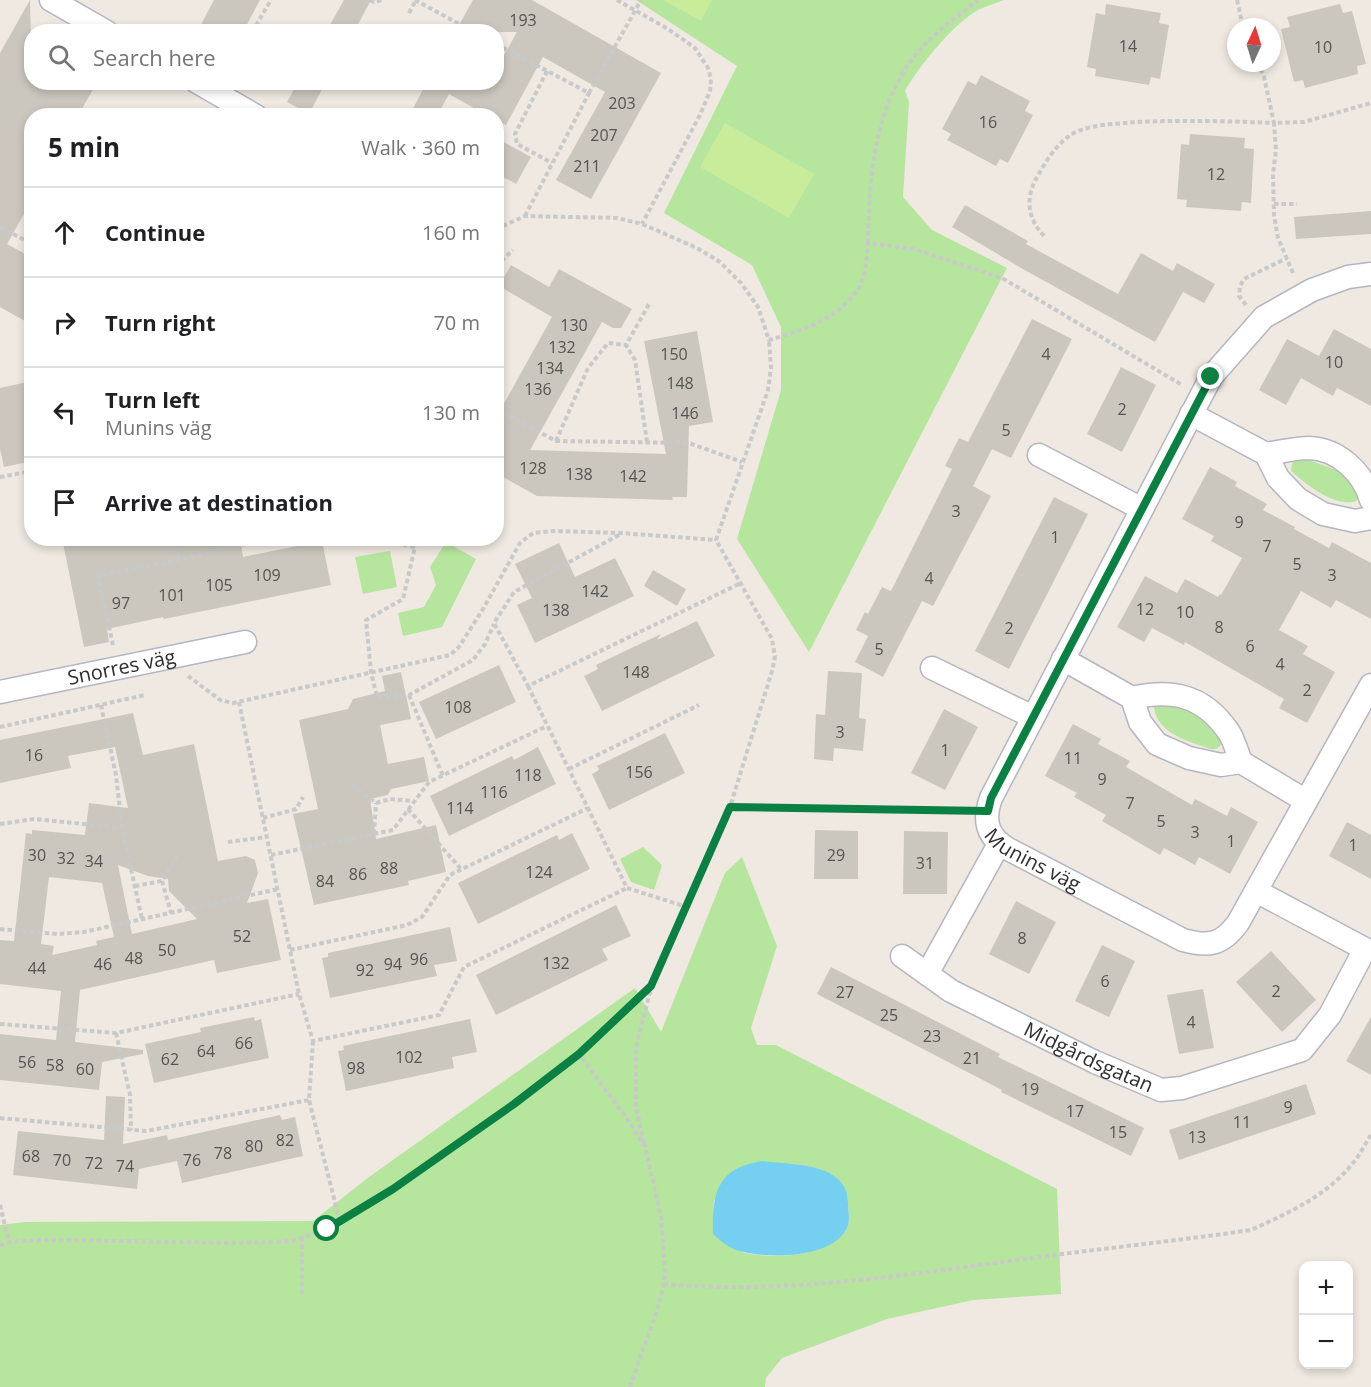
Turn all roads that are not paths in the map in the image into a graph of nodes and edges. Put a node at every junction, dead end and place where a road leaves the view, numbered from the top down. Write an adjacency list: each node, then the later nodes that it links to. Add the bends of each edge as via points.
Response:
1 (51, 0): 2 (street)
2 (92, 24)
3 (211, 90): 4 (street)
4 (242, 108)
5 (1371, 274): 6 (street, Munins väg, via 1348,277 1312,290 1264,317 1211,377)
6 (1196, 405): 7 (street); 10 (street, Munins väg)
7 (1266, 454): 9 (street, via 1309,448 1328,451 1353,467); 11 (street, via 1278,478 1314,509 1355,521)
8 (1039, 455): 10 (street)
9 (1371, 500)
10 (1142, 509): 13 (street, Munins väg)
11 (1371, 519)
12 (245, 642): 16 (street, Snorres väg)
13 (1063, 659): 17 (street); 18 (street, Munins väg)
14 (932, 668): 18 (street)
15 (1370, 689): 20 (street, Munins väg)
16 (0, 692)
17 (1132, 698): 19 (street, via 1140,722 1157,744 1189,758 1221,765); 19 (street, via 1168,693 1192,699 1212,712 1230,732)
18 (1033, 717): 21 (street, Munins väg, via 991,798 989,831)
19 (1241, 762): 20 (street)
20 (1306, 801): 22 (street, Munins väg)
21 (999, 844): 22 (street, Munins väg, via 1198,944 1228,936); 24 (street)
22 (1256, 891): 24 (street, Midgårdsgatan, via 1365,949 1330,1015 1302,1050 1182,1088 1161,1090 1095,1062 951,991)
23 (902, 956): 24 (street, Midgårdsgatan)
24 (927, 974)

